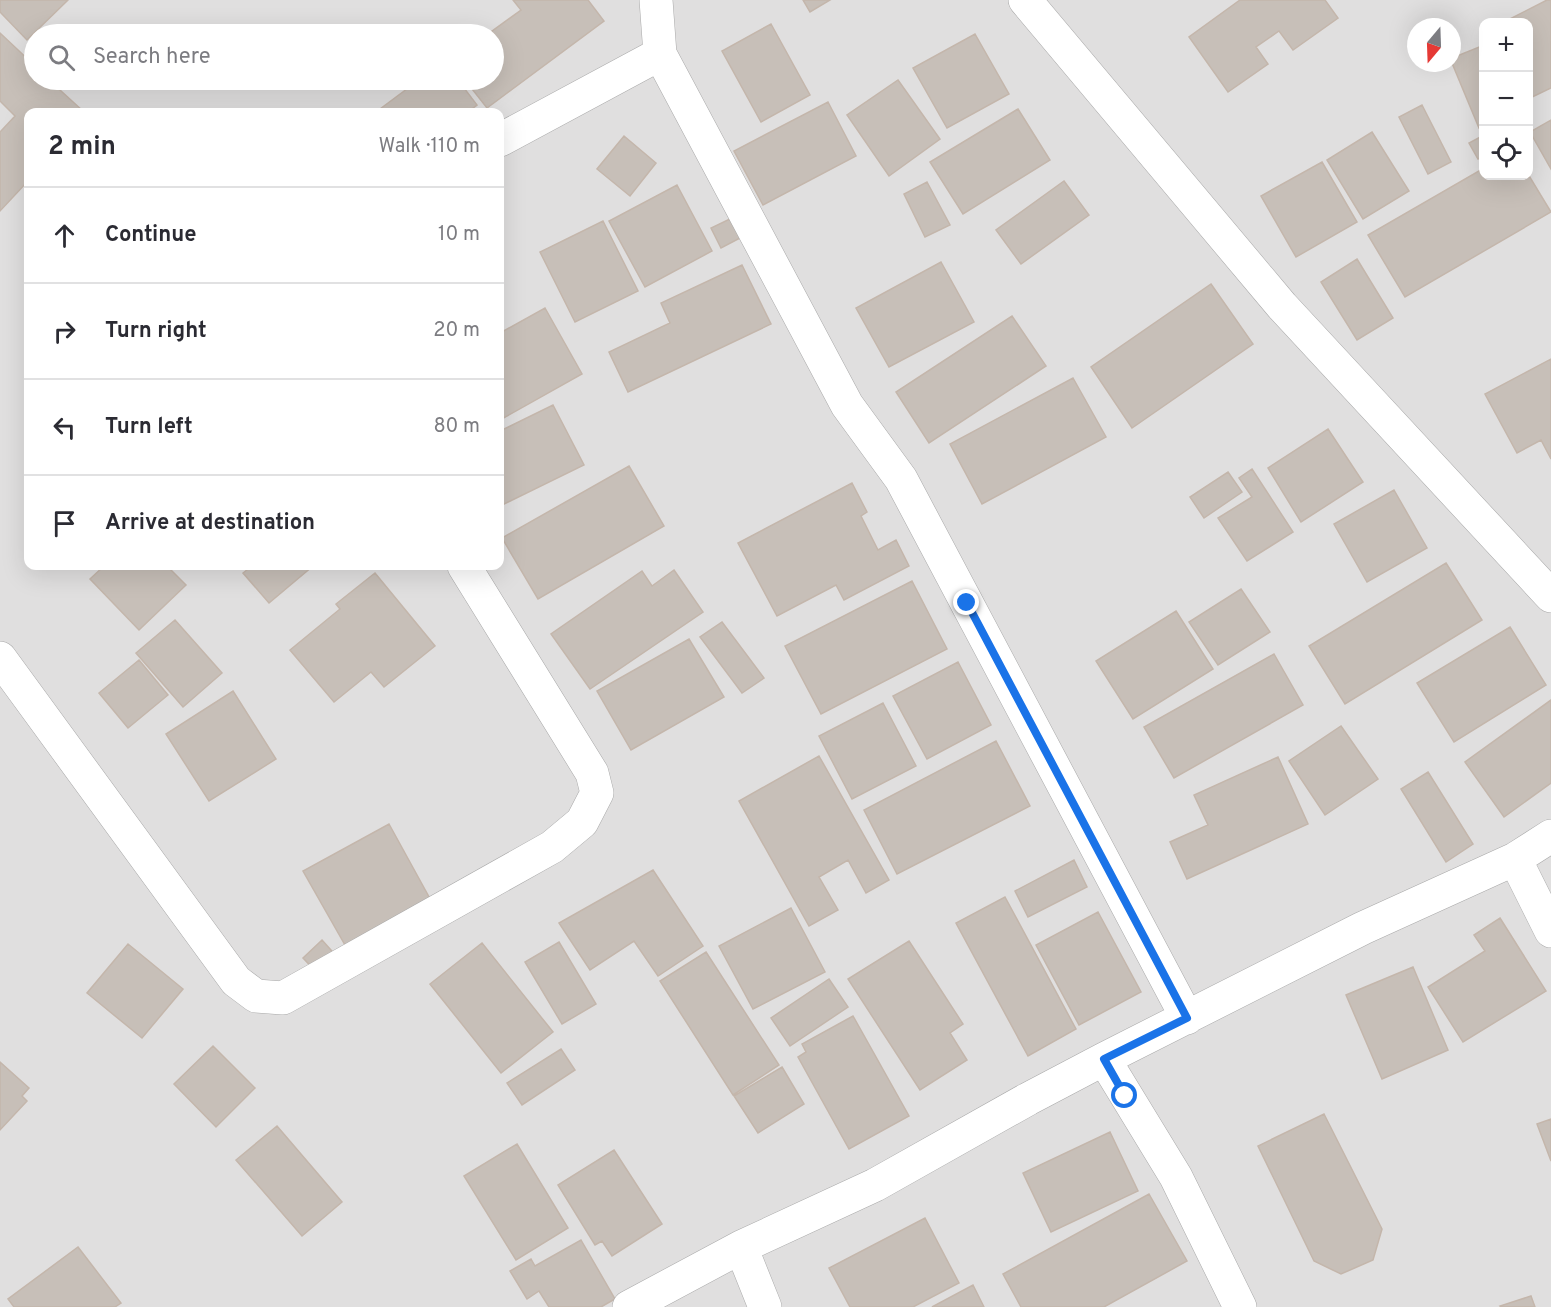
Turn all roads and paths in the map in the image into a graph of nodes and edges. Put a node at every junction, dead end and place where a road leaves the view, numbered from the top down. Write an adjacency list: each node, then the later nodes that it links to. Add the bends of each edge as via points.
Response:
1 (656, 0): 3 (street)
2 (1025, 0): 6 (street, via 1282,306)
3 (660, 54): 4 (street); 11 (street, via 847,405 901,479)
4 (504, 138)
5 (466, 570): 7 (street, via 592,773 597,793 582,822 552,847 283,998 255,996 236,981)
6 (1551, 596)
7 (0, 658)
8 (1551, 836): 9 (street)
9 (1515, 859): 10 (street); 11 (street, via 1363,928)
10 (1551, 931)
11 (1187, 1018): 12 (street)
12 (1104, 1059): 13 (street, via 875,1185); 16 (street, via 1176,1178)
13 (741, 1247): 14 (street); 15 (street)
14 (629, 1307)
15 (765, 1307)
16 (1240, 1307)

